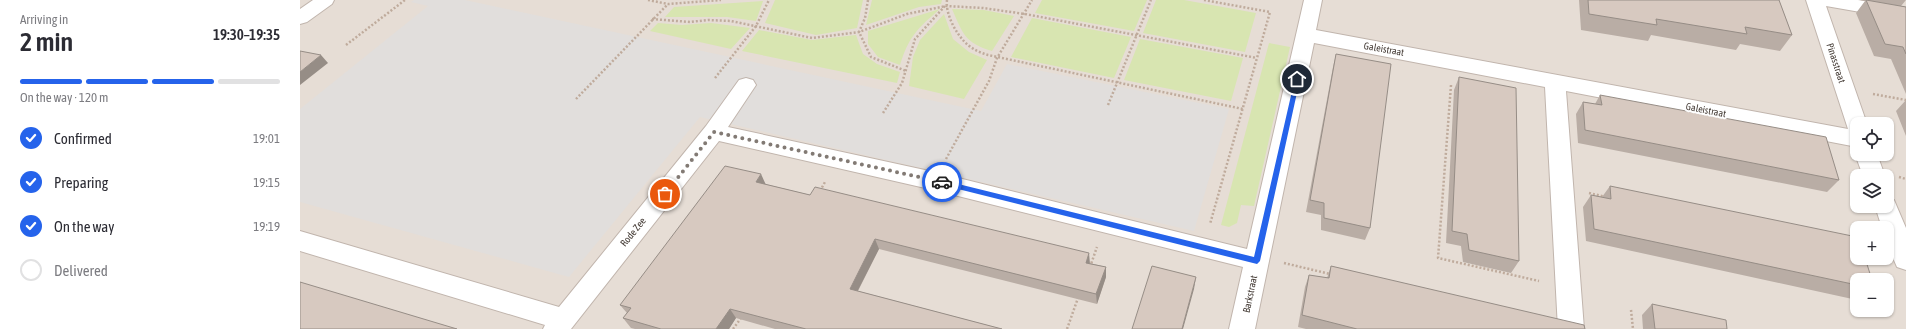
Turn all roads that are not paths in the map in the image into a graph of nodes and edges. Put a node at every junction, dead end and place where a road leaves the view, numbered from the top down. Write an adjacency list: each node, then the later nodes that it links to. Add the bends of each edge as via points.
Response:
1 (325, 0): 6 (street)
2 (1313, 0): 7 (street, Barkstraat)
3 (1815, 0): 10 (street, Pinasstraat)
4 (1823, 0): 5 (street)
5 (1906, 14)
6 (300, 18)
7 (1307, 35): 8 (street, Galeistraat); 15 (street, Barkstraat)
8 (1555, 81): 12 (street, Galeistraat); 19 (street)
9 (746, 85): 11 (street, Rode Zee)
10 (1854, 117)
11 (714, 132): 15 (street, via 934,180 1203,248); 17 (street, Rode Zee)
12 (1850, 138)
13 (1889, 213): 16 (street)
14 (300, 241): 17 (street, Rode Zee)
15 (1257, 259): 18 (street, Barkstraat)
16 (1906, 260)
17 (560, 324)
18 (1242, 329)
19 (1571, 329)

